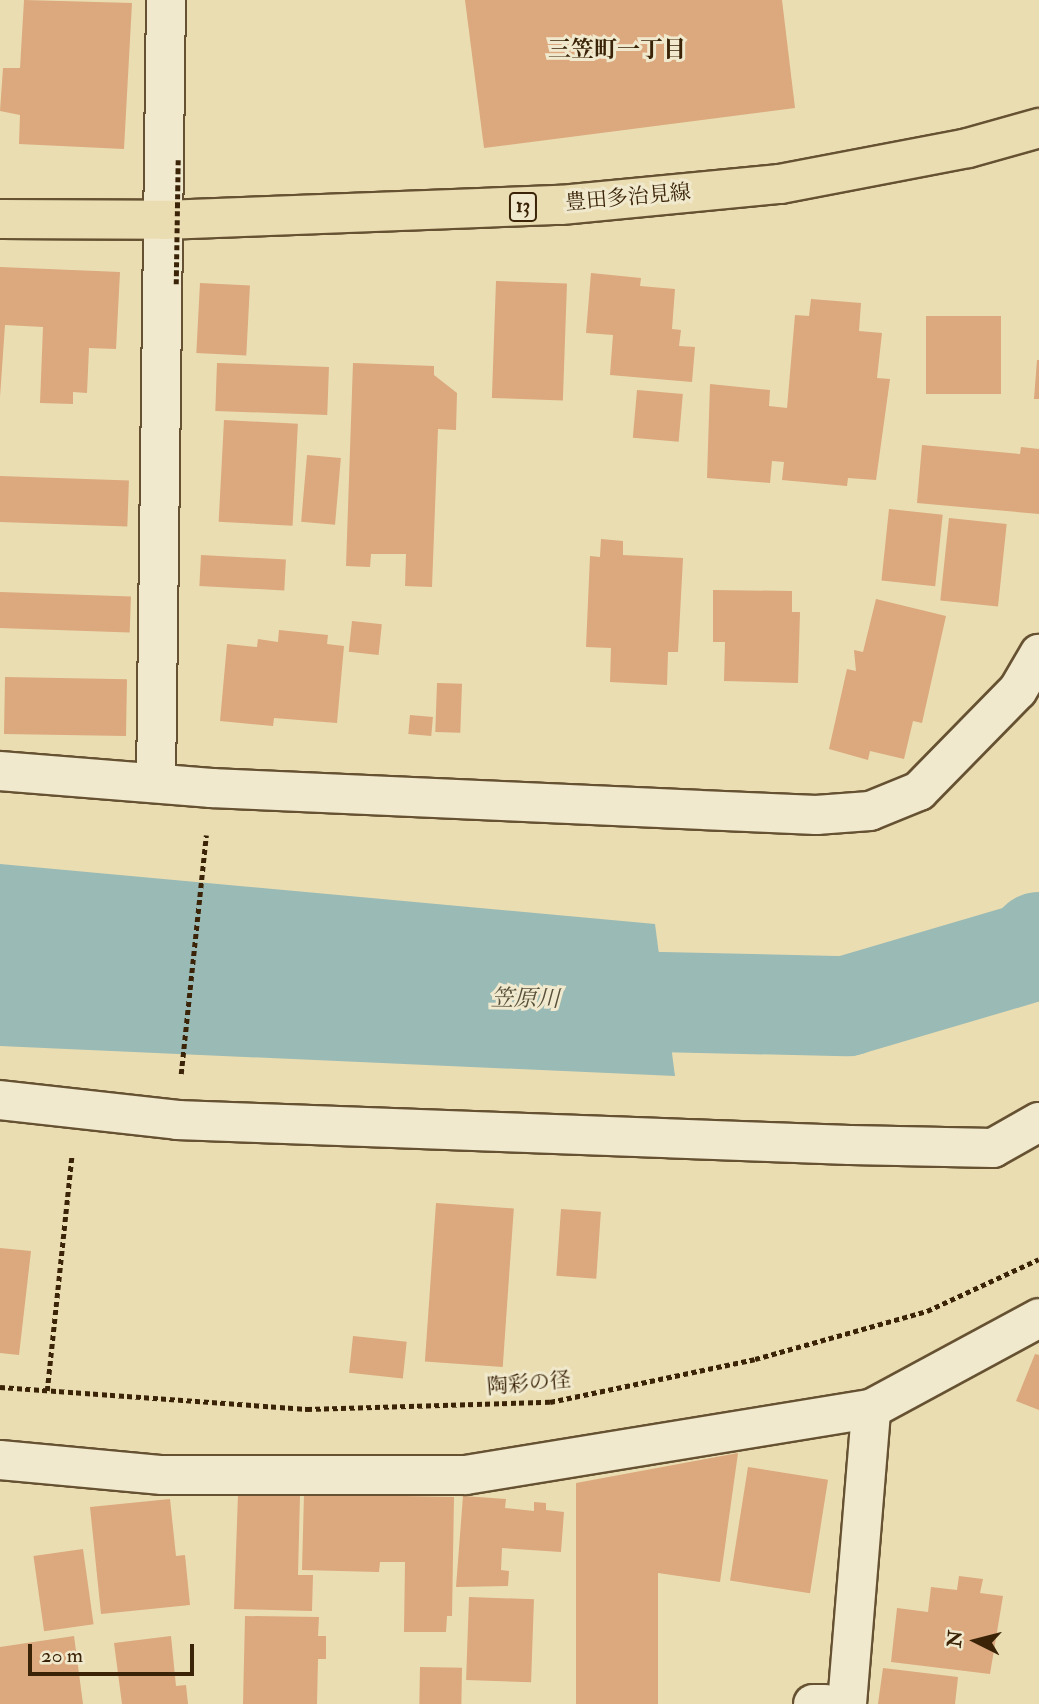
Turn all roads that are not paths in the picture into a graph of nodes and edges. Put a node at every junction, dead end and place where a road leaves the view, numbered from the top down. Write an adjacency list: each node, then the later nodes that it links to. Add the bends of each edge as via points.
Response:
1 (166, 0): 4 (street)
2 (1039, 128): 4 (main road, 豊田多治見線 / 13, via 968,148 780,184 561,205)
3 (0, 219): 4 (main road, 豊田多治見線 / 13)
4 (164, 220): 7 (street)
5 (1039, 654): 7 (street, via 1018,690 919,792 870,811 816,815)
6 (0, 771): 7 (street)
7 (156, 782)
8 (0, 1100): 10 (street, via 177,1120)
9 (1039, 1122): 10 (street)
10 (993, 1148): 11 (street)
11 (1039, 1155)
12 (1039, 1318): 13 (street)
13 (871, 1409): 14 (street, via 466,1475 162,1475); 17 (street)
14 (0, 1460)
15 (813, 1704): 16 (street)
16 (825, 1704)
17 (846, 1704)

